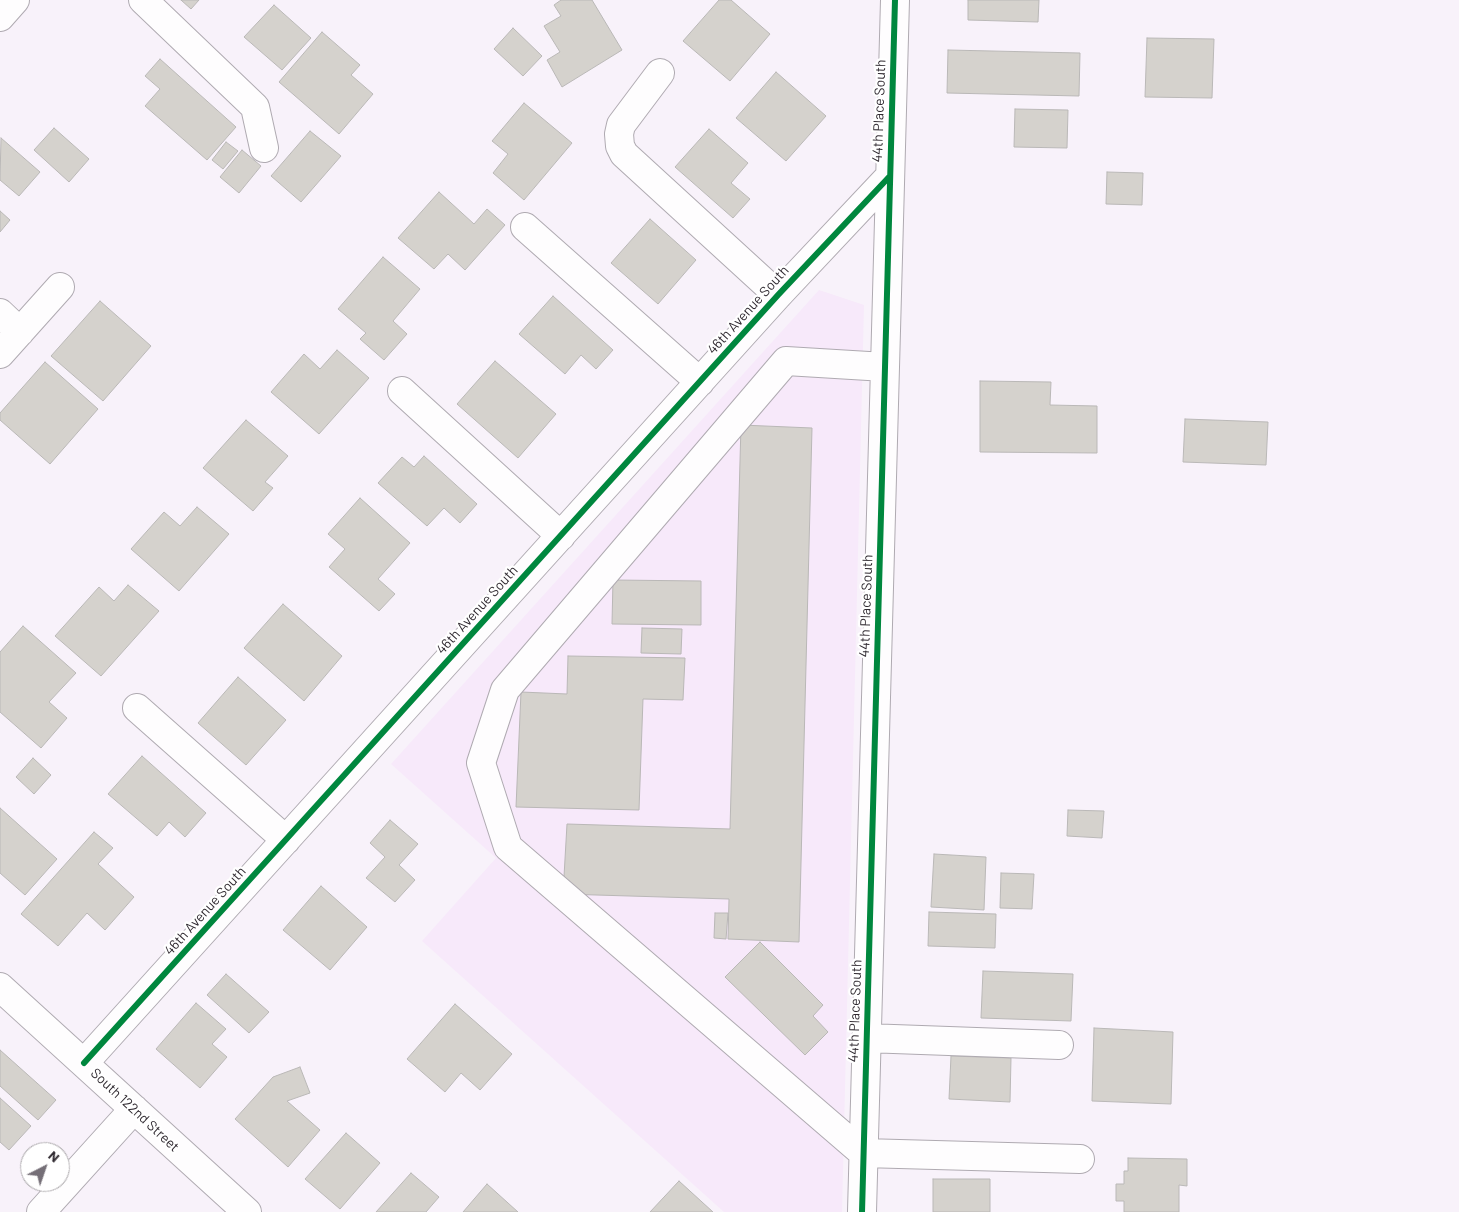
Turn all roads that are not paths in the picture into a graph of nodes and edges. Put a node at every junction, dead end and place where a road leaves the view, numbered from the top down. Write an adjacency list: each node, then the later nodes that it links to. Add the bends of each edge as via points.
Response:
1 (16, 0): 4 (street)
2 (143, 0): 6 (street, via 256,107)
3 (895, 0): 7 (street, 44th Place South)
4 (0, 17)
5 (660, 73): 10 (street, via 621,125 620,146 624,154)
6 (264, 148)
7 (890, 176): 10 (street, 46th Avenue South); 14 (street, 44th Place South)
8 (525, 227): 15 (street)
9 (60, 287): 12 (street)
10 (778, 295): 15 (street, 46th Avenue South)
11 (0, 314): 12 (street)
12 (20, 332): 13 (street)
13 (0, 354)
14 (884, 366): 21 (street, 44th Place South); 25 (street, via 786,361 505,690 481,763 508,846)
15 (700, 382): 17 (street, 46th Avenue South)
16 (402, 391): 17 (street)
17 (561, 536): 19 (street, 46th Avenue South)
18 (136, 708): 19 (street)
19 (286, 840): 23 (street, 46th Avenue South)
20 (0, 987): 23 (street, South 122nd Street)
21 (866, 1038): 22 (street); 25 (street, 44th Place South)
22 (1059, 1044)
23 (84, 1063): 24 (street, South 122nd Street)
24 (134, 1109): 27 (street); 28 (street, South 122nd Street)
25 (863, 1153): 26 (street); 29 (street, 44th Place South)
26 (1080, 1159)
27 (40, 1212)
28 (247, 1212)
29 (862, 1212)

